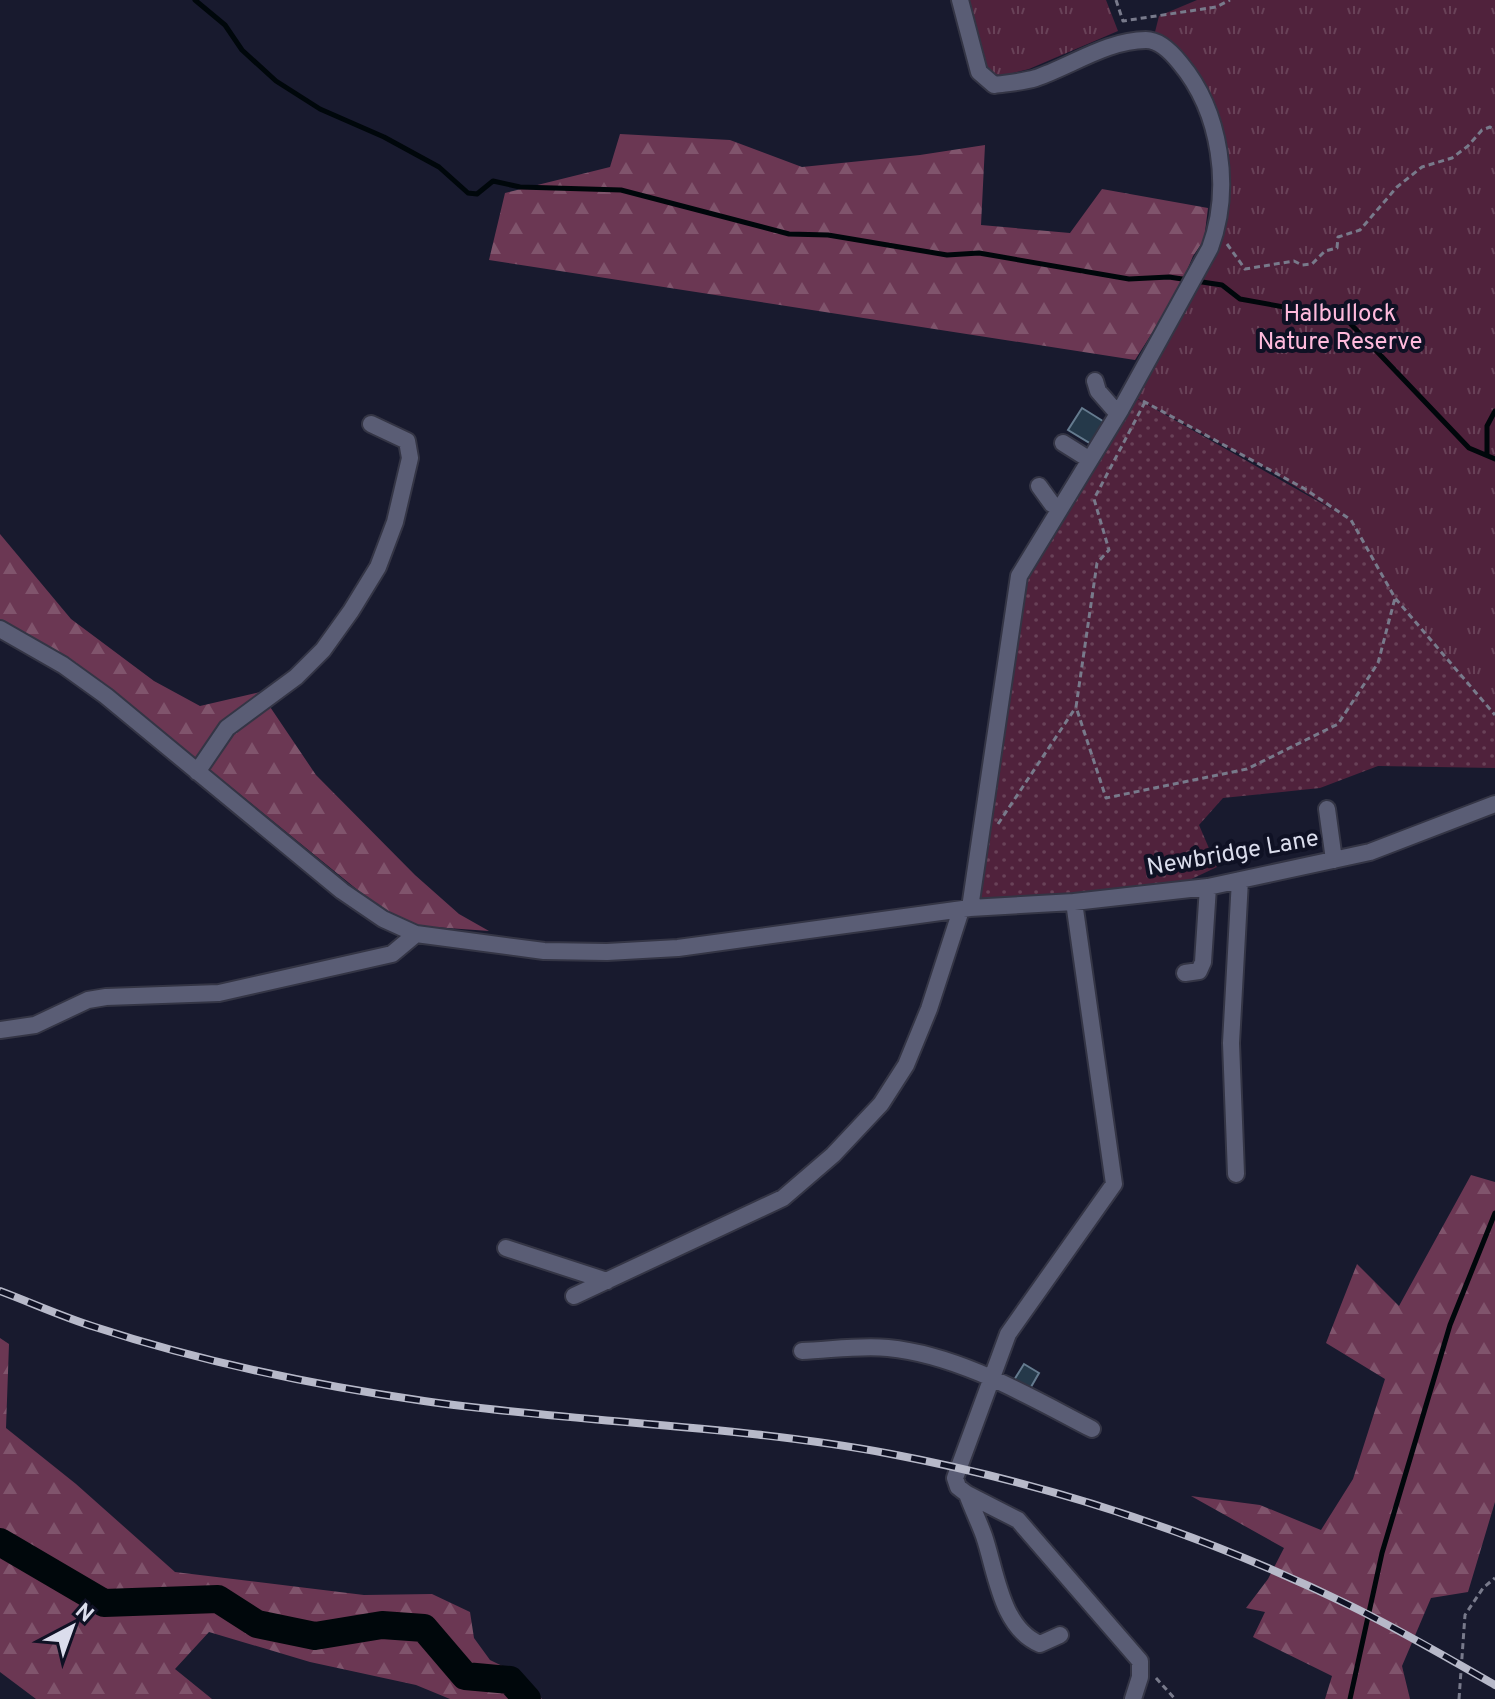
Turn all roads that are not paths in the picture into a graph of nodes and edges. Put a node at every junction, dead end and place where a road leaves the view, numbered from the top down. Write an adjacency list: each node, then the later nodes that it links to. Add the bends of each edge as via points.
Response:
1 (960, 0): 3 (street, via 979,72 994,85 1034,79 1129,40 1151,39 1171,51 1187,71 1213,121 1222,185 1215,235)
2 (1095, 381): 3 (street)
3 (1118, 414): 6 (street)
4 (371, 424): 10 (street, via 407,441 410,458 378,567 323,650 227,728)
5 (1063, 443): 6 (street)
6 (1090, 460): 8 (street)
7 (1039, 486): 8 (street)
8 (1060, 509): 17 (street, via 1019,576)
9 (0, 629): 10 (street, Newbridge Lane, via 63,665)
10 (197, 772): 18 (street, Newbridge Lane, via 342,891)
11 (1495, 804): 13 (street, Newbridge Lane, via 1370,852)
12 (1327, 809): 13 (street)
13 (1334, 860): 14 (street, Newbridge Lane)
14 (1240, 880): 15 (street, Newbridge Lane); 21 (street, via 1231,1043)
15 (1208, 887): 16 (street, Newbridge Lane); 19 (street, via 1203,962 1199,971)
16 (1074, 902): 17 (street, Newbridge Lane); 26 (street, via 1114,1184 1008,1334)
17 (966, 909): 18 (street, Newbridge Lane, via 757,939 607,952 544,951); 23 (street, via 906,1065 872,1114 783,1198)
18 (416, 934): 20 (street, via 392,954 219,993 88,1000 35,1025)
19 (1185, 973)
20 (0, 1030)
21 (1236, 1174)
22 (506, 1248): 23 (street)
23 (607, 1281): 24 (street)
24 (574, 1296)
25 (802, 1351): 26 (street, via 888,1348)
26 (993, 1378): 27 (street); 28 (street, via 955,1478)
27 (1092, 1429)
28 (967, 1494): 29 (street, via 1014,1621 1029,1640 1040,1644); 30 (street, via 1018,1520 1140,1661)
29 (1060, 1635)
30 (1133, 1699)

